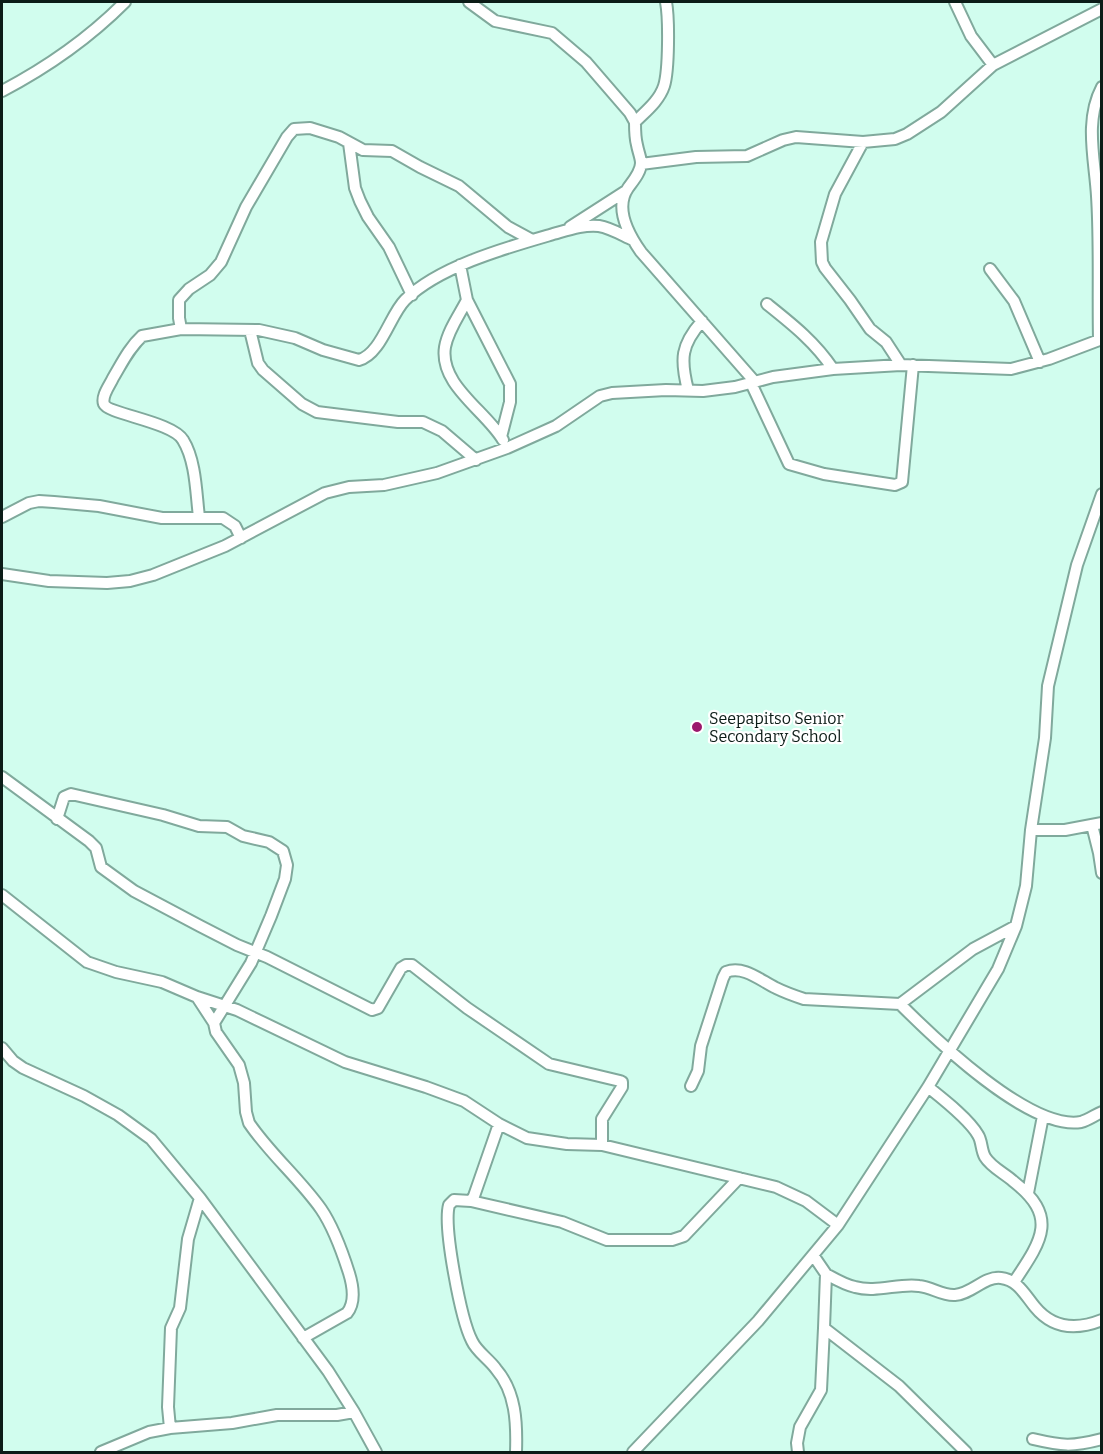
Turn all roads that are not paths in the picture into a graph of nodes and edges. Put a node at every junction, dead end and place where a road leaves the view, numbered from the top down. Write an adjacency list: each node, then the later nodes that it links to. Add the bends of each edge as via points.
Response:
1 (125, 2): 8 (street, via 92,33)
2 (469, 2): 9 (street, via 495,21 552,33 586,62)
3 (666, 2): 9 (street, via 664,86 656,102)
4 (955, 2): 6 (street, via 971,36)
5 (1098, 7): 6 (street)
6 (993, 64): 10 (street, via 919,128 895,139)
7 (1101, 87): 25 (street, via 1092,126)
8 (2, 91)
9 (635, 122): 12 (street)
10 (863, 142): 12 (street, via 796,137 747,156); 27 (street, via 835,194 821,242 822,262 870,329)
11 (350, 143): 15 (street, via 363,150 392,151 448,180); 19 (street, via 360,201 389,247); 23 (street, via 310,128 294,129 246,207 221,262 179,300)
12 (641, 164): 13 (street)
13 (626, 191): 14 (street); 16 (street, via 623,217)
14 (562, 232): 15 (street); 16 (street, via 599,226)
15 (532, 240): 17 (street)
16 (633, 240): 22 (street)
17 (460, 265): 19 (street); 20 (street)
18 (990, 269): 26 (street, via 1014,301)
19 (412, 295): 24 (street, via 402,303 368,355 359,360 295,338)
20 (467, 300): 32 (street, via 510,384 510,402); 32 (street, via 445,346 445,359 457,387)
21 (767, 304): 29 (street, via 802,332)
22 (702, 321): 30 (street); 31 (street, via 690,335 683,355)
23 (181, 329): 24 (street); 38 (street, via 142,336 126,356 105,394 104,404 172,431 183,440 195,477)
24 (250, 330): 34 (street, via 263,370 311,409 330,415 423,422 441,431)
25 (1100, 339): 26 (street)
26 (1041, 362): 28 (street, via 1011,369)
27 (901, 364): 28 (street); 29 (street)
28 (913, 365): 30 (street, via 902,482 895,485 824,474 789,464)
29 (833, 369): 30 (street)
30 (753, 382): 31 (street, via 722,390)
31 (687, 390): 33 (street, via 600,396 556,426)
32 (501, 437): 33 (street)
33 (507, 448): 34 (street)
34 (476, 460): 39 (street, via 384,485 325,493)
35 (1101, 494): 36 (street)
36 (1099, 512): 44 (street, via 1077,565 1048,686 1045,738)
37 (2, 517): 38 (street, via 39,501 99,506 162,518)
38 (199, 517): 39 (street, via 231,522)
39 (241, 538): 40 (street, via 175,567 118,583 49,581)
40 (2, 574)
41 (2, 777): 42 (street)
42 (57, 819): 48 (street, via 96,848 101,867 111,876); 48 (street, via 64,797 71,794 199,826 227,826 283,850 285,879)
43 (1097, 824): 44 (street, via 1065,830); 45 (street)
44 (1031, 830): 47 (street, via 1026,886)
45 (1101, 873)
46 (2, 895): 49 (street, via 87,962 162,982)
47 (1017, 926): 50 (street, via 973,949); 54 (street, via 998,969)
48 (255, 952): 51 (street); 60 (street, via 372,1010 378,1008 401,968 412,965 549,1064 622,1082 601,1122)
49 (197, 997): 51 (street); 52 (street)
50 (900, 1004): 54 (street); 55 (street, via 804,999 732,969 723,978)
51 (223, 1006): 52 (street); 59 (street, via 345,1062 464,1101)
52 (214, 1023): 71 (street, via 242,1074 249,1123 322,1211 351,1280 353,1296 347,1313)
53 (2, 1048): 63 (street, via 23,1068 118,1114 151,1139)
54 (951, 1050): 56 (street); 58 (street, via 995,1087)
55 (691, 1086)
56 (928, 1088): 62 (street, via 978,1135 985,1156); 65 (street)
57 (1101, 1112): 58 (street, via 1081,1122)
58 (1043, 1116): 62 (street)
59 (498, 1124): 60 (street, via 527,1138); 64 (street)
60 (602, 1144): 61 (street)
61 (740, 1178): 64 (street, via 684,1236 672,1240 607,1240 562,1222); 65 (street, via 793,1193)
62 (1028, 1192): 68 (street, via 1040,1209 1041,1227 1032,1256)
63 (200, 1198): 71 (street); 73 (street, via 188,1239 180,1308 171,1328)
64 (471, 1201): 78 (street, via 452,1200 447,1208 456,1283 470,1339 508,1388 515,1412)
65 (838, 1225): 66 (street)
66 (813, 1255): 67 (street); 79 (street, via 758,1321)
67 (826, 1274): 68 (street, via 855,1288 918,1286 946,1295 956,1295 994,1279); 70 (street)
68 (1014, 1282): 69 (street, via 1046,1317 1079,1327)
69 (1101, 1320)
70 (824, 1328): 80 (street, via 821,1390 800,1427); 81 (street, via 899,1386)
71 (303, 1338): 72 (street)
72 (354, 1412): 73 (street, via 277,1414 232,1423); 77 (street)
73 (170, 1428): 76 (street, via 149,1432)
74 (1033, 1439): 75 (street, via 1068,1446)
75 (1101, 1439)
76 (101, 1452)
77 (376, 1452)
78 (516, 1452)
79 (633, 1452)
80 (798, 1452)
81 (966, 1452)

